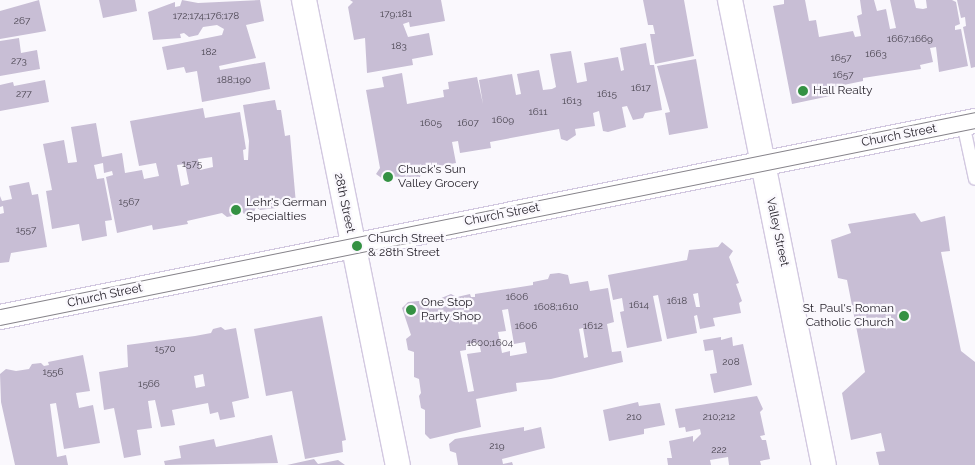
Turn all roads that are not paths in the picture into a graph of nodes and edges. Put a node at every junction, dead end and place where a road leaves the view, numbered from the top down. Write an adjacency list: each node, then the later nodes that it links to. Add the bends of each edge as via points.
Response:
1 (304, 0): 6 (street, 28th Street)
2 (730, 0): 4 (street, Valley Street)
3 (969, 122): 4 (street, Church Street); 5 (lane)
4 (763, 162): 6 (street, Church Street); 9 (street, Valley Street)
5 (975, 179)
6 (353, 245): 7 (street, Church Street); 8 (street, 28th Street)
7 (0, 317)
8 (398, 465)
9 (824, 465)

